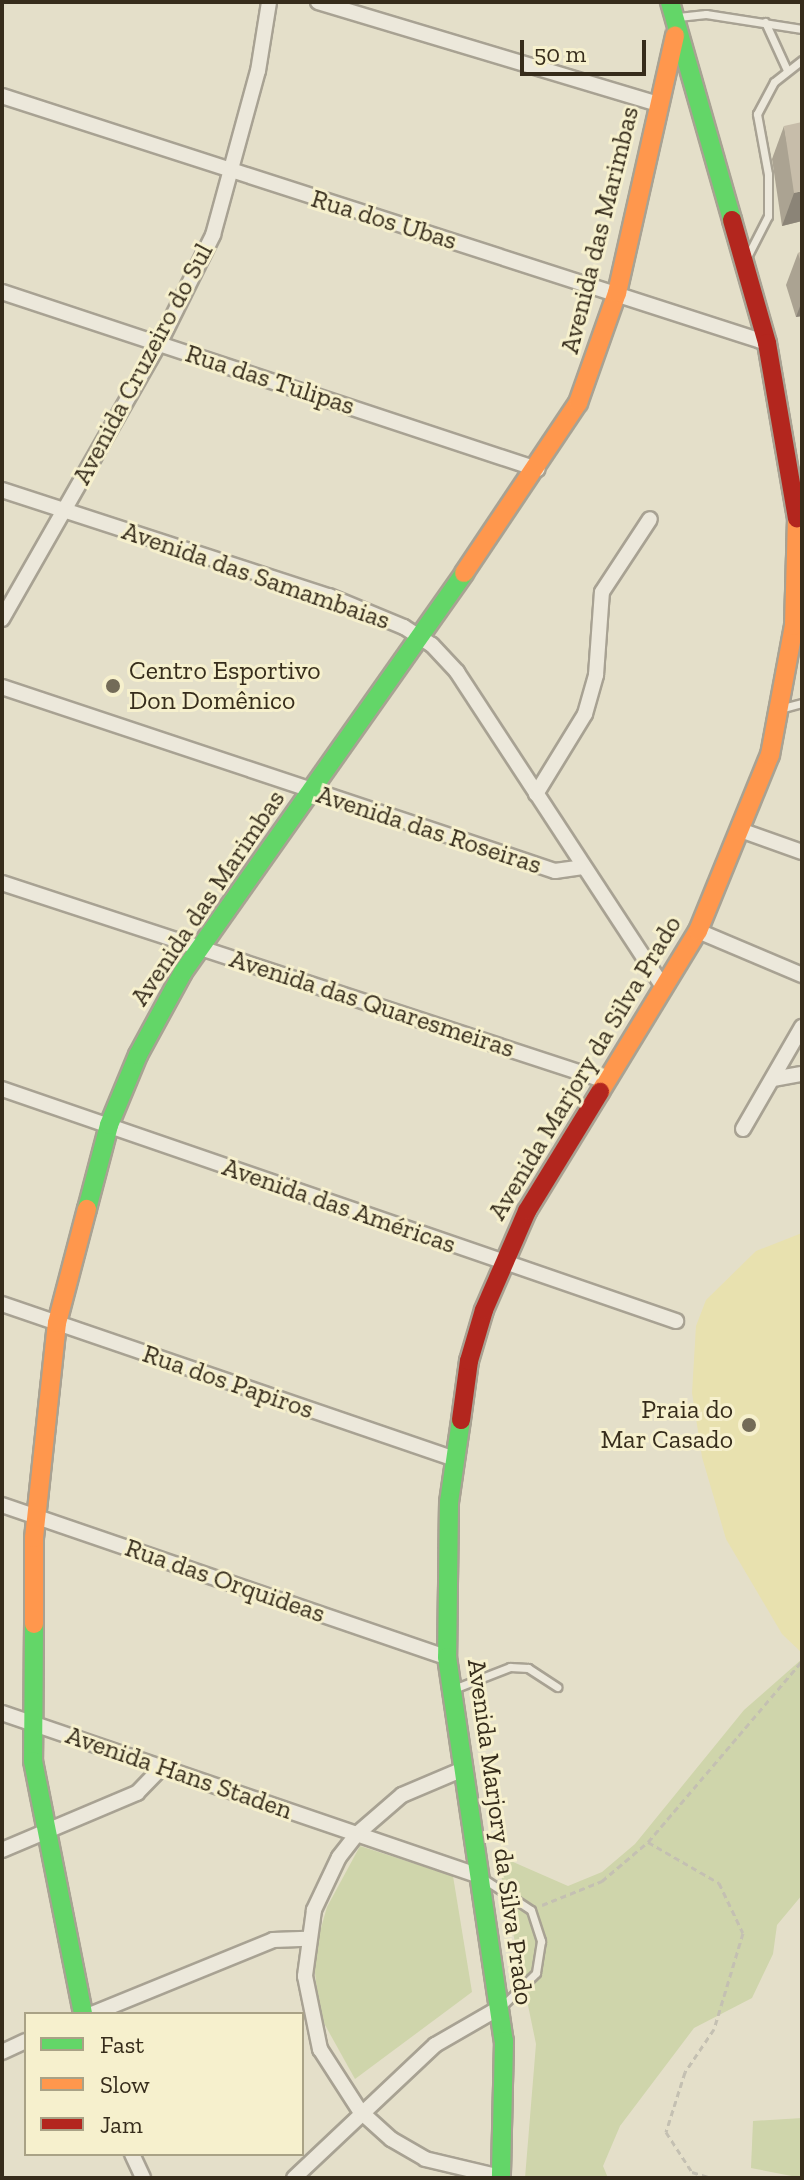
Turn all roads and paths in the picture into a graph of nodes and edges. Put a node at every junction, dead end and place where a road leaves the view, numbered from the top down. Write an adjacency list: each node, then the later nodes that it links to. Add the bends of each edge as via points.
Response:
1 (269, 2): 10 (street, Avenida Cruzeiro do Sul)
2 (318, 2): 9 (street)
3 (673, 17): 4 (lane, via 706,14); 9 (main road, Avenida das Marimbas); 11 (main road, Avenida Marjory da Silva Prado)
4 (765, 22): 5 (lane); 7 (lane)
5 (802, 29)
6 (802, 60): 7 (lane)
7 (787, 70): 11 (lane, via 764,96 757,114 768,174 768,216)
8 (2, 96): 10 (street, Rua dos Ubas)
9 (659, 104): 13 (main road, Avenida das Marimbas)
10 (233, 173): 13 (street, Rua dos Ubas); 15 (street, Avenida Cruzeiro do Sul, via 213,235)
11 (743, 265): 14 (main road, Avenida Marjory da Silva Prado)
12 (2, 292): 15 (street, Rua das Tulipas)
13 (617, 293): 14 (street, Rua dos Ubas); 16 (main road, Avenida das Marimbas, via 578,403)
14 (767, 343): 17 (main road, Avenida Marjory da Silva Prado)
15 (159, 344): 16 (street, Rua das Tulipas); 19 (street, Avenida Cruzeiro do Sul)
16 (537, 469): 23 (main road, Avenida das Marimbas)
17 (797, 471): 20 (main road, Avenida Marjory da Silva Prado)
18 (2, 490): 19 (street, Avenida das Samambaias)
19 (63, 511): 22 (street, Avenida Cruzeiro do Sul); 23 (street, Avenida das Samambaias, via 314,591)
20 (799, 512): 26 (main road, Avenida Marjory da Silva Prado, via 794,626)
21 (650, 519): 28 (street, via 602,592 596,675 585,714)
22 (2, 619)
23 (418, 635): 27 (main road, Avenida das Marimbas); 28 (street, Avenida das Samambaias, via 457,672)
24 (2, 687): 27 (street, Avenida das Roseiras)
25 (802, 703): 26 (lane)
26 (781, 708): 29 (main road, Avenida Marjory da Silva Prado, via 764,777)
27 (311, 791): 31 (street, Avenida das Roseiras, via 555,871); 34 (main road, Avenida das Marimbas)
28 (536, 794): 31 (street, Avenida das Samambaias)
29 (743, 831): 30 (street); 33 (main road, Avenida Marjory da Silva Prado)
30 (802, 852)
31 (583, 867): 36 (street, Avenida das Samambaias)
32 (2, 883): 34 (street, Avenida das Quaresmeiras)
33 (698, 931): 35 (street); 36 (main road, Avenida Marjory da Silva Prado)
34 (199, 947): 40 (street, Avenida das Quaresmeiras); 42 (main road, Avenida das Marimbas, via 156,1019)
35 (802, 975)
36 (664, 988): 40 (main road, Avenida Marjory da Silva Prado)
37 (802, 1027): 39 (street)
38 (802, 1074): 39 (street)
39 (773, 1079): 43 (street)
40 (606, 1081): 44 (main road, Avenida Marjory da Silva Prado, via 555,1159)
41 (2, 1089): 42 (street, Avenida das Américas)
42 (109, 1125): 44 (street, Avenida das Américas); 47 (main road, Avenida das Marimbas)
43 (743, 1129)
44 (502, 1263): 46 (street, Avenida das Américas); 48 (main road, Avenida Marjory da Silva Prado, via 469,1361)
45 (2, 1304): 47 (street, Rua dos Papiros)
46 (676, 1321)
47 (57, 1323): 48 (street, Rua dos Papiros); 50 (main road, Avenida das Marimbas)
48 (455, 1459): 51 (main road, Avenida Marjory da Silva Prado, via 447,1547)
49 (2, 1505): 50 (street, Rua das Orquideas)
50 (35, 1517): 51 (street, Rua das Orquideas); 56 (main road, Avenida das Marimbas)
51 (447, 1657): 54 (main road, Avenida Marjory da Silva Prado)
52 (802, 1661): 61 (path)
53 (557, 1687): 54 (lane, via 528,1668 510,1667)
54 (451, 1692): 58 (main road, Avenida Marjory da Silva Prado)
55 (2, 1713): 56 (street, Avenida Hans Staden)
56 (30, 1722): 57 (street, Avenida Hans Staden); 59 (main road, Avenida das Marimbas)
57 (162, 1767): 59 (street, via 137,1793); 60 (street, Avenida Hans Staden)
58 (461, 1770): 60 (street, via 402,1795); 63 (main road, Avenida Marjory da Silva Prado)
59 (44, 1832): 62 (street); 67 (main road, Avenida das Marimbas)
60 (357, 1834): 63 (street, Avenida Hans Staden); 65 (street, via 325,1883)
61 (648, 1842): 64 (path, via 602,1881); 76 (path, via 719,1883 743,1933 714,2029 685,2072 666,2132 692,2172)
62 (2, 1850)
63 (477, 1875): 64 (lane); 66 (main road, Avenida Marjory da Silva Prado)
64 (531, 1910): 66 (lane, via 541,1941 536,1973)
65 (307, 1939): 68 (street, via 273,1940); 71 (street, via 308,2001 320,2049)
66 (499, 2008): 71 (street, via 435,2045); 73 (main road, Avenida Marjory da Silva Prado, via 505,2085)
67 (83, 2012)
68 (97, 2012)
69 (24, 2042): 70 (street)
70 (2, 2052)
71 (360, 2111): 73 (street, via 391,2139 425,2159); 75 (street)
72 (133, 2156): 74 (street)
73 (501, 2177)
74 (143, 2178)
75 (294, 2178)
76 (712, 2178)

